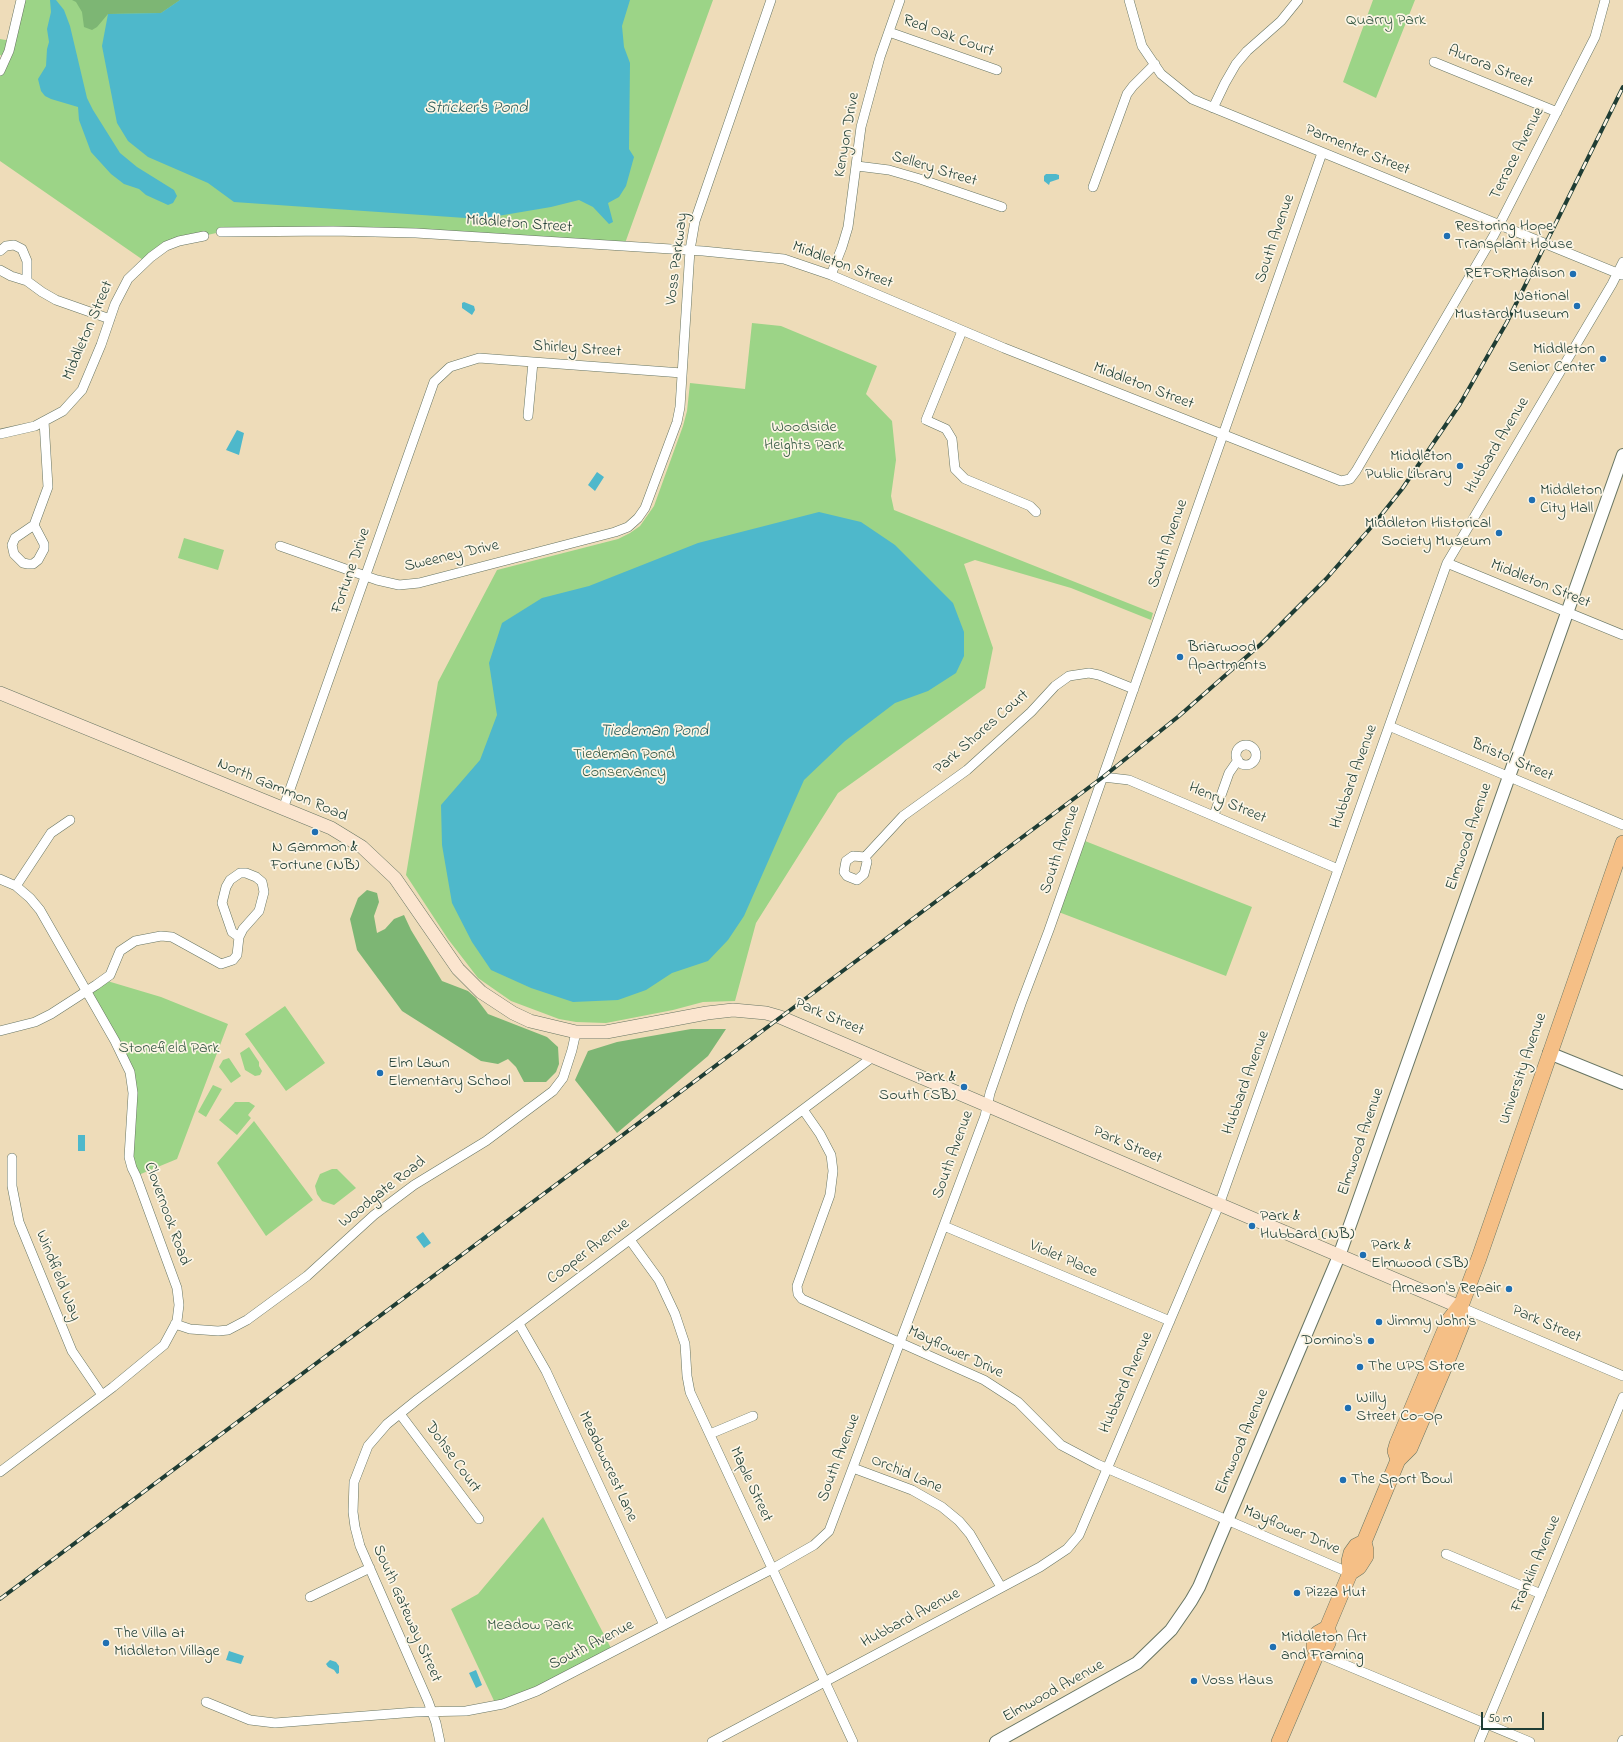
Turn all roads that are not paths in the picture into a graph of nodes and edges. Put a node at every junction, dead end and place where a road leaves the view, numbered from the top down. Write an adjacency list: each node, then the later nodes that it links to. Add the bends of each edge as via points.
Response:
1 (21, 0): 11 (street, via 9,51)
2 (771, 0): 21 (street, Voss Parkway, via 700,205)
3 (900, 0): 7 (street, Kenyon Drive)
4 (1129, 0): 9 (street, Parmenter Street, via 1142,46)
5 (1298, 0): 12 (street, via 1281,21 1246,51 1225,83)
6 (1605, 0): 13 (street, Terrace Avenue, via 1595,37)
7 (889, 32): 10 (street, Red Oak Court); 15 (street, Kenyon Drive, via 861,127)
8 (1434, 62): 13 (street, Aurora Street)
9 (1155, 64): 12 (street, Parmenter Street, via 1161,74 1192,99); 16 (street, via 1127,94)
10 (997, 70)
11 (0, 71)
12 (1213, 108): 14 (street, Parmenter Street)
13 (1557, 112): 18 (street, Terrace Avenue)
14 (1322, 153): 18 (street, Parmenter Street); 36 (street, South Avenue)
15 (857, 166): 17 (street, Sellery Street, via 889,170); 25 (street, Kenyon Drive, via 848,227)
16 (1093, 187)
17 (1002, 207)
18 (1499, 225): 26 (street, Parmenter Street); 38 (street, Terrace Avenue, via 1414,375 1356,471)
19 (221, 232): 21 (street, Middleton Street, via 416,233)
20 (204, 236): 28 (street, Middleton Street, via 166,246 151,257 128,278)
21 (690, 250): 25 (street, Middleton Street, via 784,259); 32 (street, Voss Parkway)
22 (0, 251): 27 (street, via 6,246 22,248 27,260)
23 (1623, 262): 26 (street, Hubbard Avenue)
24 (0, 270): 27 (street, via 10,276)
25 (831, 275): 29 (street, Middleton Street)
26 (1620, 275): 43 (street, Hubbard Avenue)
27 (27, 280): 28 (street, via 56,300)
28 (110, 319): 34 (street, Middleton Street, via 82,390 63,411)
29 (962, 331): 36 (street, Middleton Street); 39 (street, via 926,420 946,428 952,439 955,468 965,479 1030,506)
30 (470, 361): 31 (street, Shirley Street, via 479,358); 44 (street, Fortune Drive, via 450,367 434,382)
31 (533, 362): 32 (street, Shirley Street); 33 (street)
32 (682, 373): 40 (street, Voss Parkway, via 677,422 645,508)
33 (528, 416)
34 (44, 421): 35 (street, Middleton Street, via 35,426); 41 (street, via 48,487)
35 (0, 434)
36 (1223, 434): 38 (street, Middleton Street, via 1341,481); 47 (street, South Avenue)
37 (1623, 455): 45 (street, Elmwood Avenue)
38 (1347, 480)
39 (1036, 512)
40 (633, 524): 44 (street, Sweeney Drive, via 616,532 419,583 399,585)
41 (34, 526)
42 (280, 546): 44 (street, Sweeney Drive)
43 (1447, 563): 45 (street, Middleton Street); 49 (street, Hubbard Avenue)
44 (366, 576): 53 (street, Fortune Drive)
45 (1568, 613): 46 (street, Middleton Street); 51 (street, Elmwood Avenue)
46 (1623, 635)
47 (1134, 689): 52 (street, South Avenue); 58 (street, Park Shores Court, via 1089,673 1069,676 1055,686 1031,712 967,770 903,816)
48 (0, 693): 53 (main road, North Gammon Road)
49 (1389, 726): 51 (street, Bristol Street); 59 (street, Hubbard Avenue)
50 (1238, 760): 54 (street, via 1229,773)
51 (1509, 776): 56 (street, Bristol Street); 76 (street, Elmwood Avenue)
52 (1103, 777): 54 (street, Henry Street, via 1129,780); 70 (street, South Avenue)
53 (283, 809): 65 (main road, North Gammon Road, via 331,828 369,853 395,878 458,969 481,992 530,1021)
54 (1214, 814): 59 (street, Henry Street)
55 (70, 820): 61 (street, via 51,833)
56 (1623, 825)
57 (1623, 843): 67 (main road, University Avenue)
58 (865, 857)
59 (1338, 869): 73 (street, Hubbard Avenue)
60 (0, 879): 61 (street, Clovernook Road)
61 (16, 886): 63 (street, Clovernook Road, via 40,910)
62 (239, 937): 62 (street, via 232,932 222,903 230,880 246,872 262,882 264,898 259,911); 63 (street, via 237,954 233,960 221,964 172,937 161,936 135,941 120,951 110,975)
63 (87, 991): 64 (street, via 35,1022); 79 (street, Clovernook Road, via 130,1072 133,1093 129,1157 177,1288 179,1305)
64 (0, 1031)
65 (576, 1032): 66 (main road, North Gammon Road); 79 (street, Woodgate Road, via 563,1078 553,1090 486,1141 414,1185 374,1215 307,1276 247,1320 228,1330 218,1331 190,1329)
66 (606, 1032): 68 (main road, Park Street, via 707,1013 748,1010 786,1019)
67 (1549, 1053): 69 (street); 77 (main road, University Avenue)
68 (874, 1056): 70 (main road, Park Street); 71 (street, Cooper Avenue)
69 (1623, 1084)
70 (988, 1104): 73 (main road, Park Street); 74 (street, South Avenue)
71 (804, 1111): 75 (street, Cooper Avenue); 81 (street, Mayflower Drive, via 831,1155 833,1171 830,1195 797,1286 798,1294 818,1308)
72 (12, 1158): 83 (street, Windfield Way, via 12,1186 19,1222 72,1352)
73 (1219, 1205): 76 (main road, Park Street); 78 (street, Hubbard Avenue)
74 (944, 1226): 78 (street, Violet Place); 81 (street, South Avenue)
75 (630, 1240): 80 (street, Cooper Avenue); 87 (street, Maple Street, via 659,1280 675,1314 685,1344 690,1392)
76 (1339, 1256): 77 (main road, Park Street); 93 (street, Elmwood Avenue)
77 (1460, 1307): 82 (street, Park Street); 97 (main road, University Avenue, via 1462,1324 1450,1354 1410,1448 1398,1460 1364,1542 1356,1546 1351,1553)
78 (1170, 1322): 89 (street, Hubbard Avenue)
79 (175, 1324): 83 (street, Clovernook Road, via 164,1345)
80 (519, 1324): 85 (street, Cooper Avenue); 101 (street, Meadowcrest Lane, via 546,1371)
81 (899, 1343): 88 (street, South Avenue); 89 (street, Mayflower Drive, via 1006,1392 1061,1445)
82 (1623, 1376)
83 (102, 1395): 90 (street, Clovernook Road)
84 (1623, 1397): 99 (street, Franklin Avenue)
85 (400, 1414): 91 (street, Cooper Avenue, via 376,1434 368,1446 357,1470); 92 (street, Dohse Court)
86 (753, 1416): 87 (street)
87 (710, 1434): 96 (street, Maple Street)
88 (853, 1468): 96 (street, South Avenue, via 829,1531 814,1546); 98 (street, Orchid Lane, via 912,1490 942,1507 970,1534)
89 (1107, 1468): 93 (street, Mayflower Drive); 98 (street, Hubbard Avenue, via 1079,1535 1072,1543 1040,1567)
90 (0, 1472)
91 (352, 1496): 95 (street, South Gateway Street, via 355,1527)
92 (479, 1519)
93 (1227, 1520): 97 (street, Mayflower Drive); 110 (street, Elmwood Avenue, via 1191,1601 1171,1630 1137,1663)
94 (1446, 1554): 99 (street)
95 (370, 1568): 100 (street); 105 (street, South Gateway Street)
96 (772, 1569): 101 (street, South Avenue); 103 (street, Maple Street)
97 (1350, 1573): 102 (main road, University Avenue, via 1327,1628 1318,1634 1314,1641)
98 (1001, 1587): 103 (street, Hubbard Avenue)
99 (1541, 1594): 106 (street, Franklin Avenue)
100 (310, 1597)
101 (664, 1625): 105 (street, South Avenue, via 520,1698 466,1711)
102 (1317, 1653): 106 (street); 111 (main road, University Avenue)
103 (825, 1682): 108 (street, Hubbard Avenue); 109 (street, Maple Street)
104 (206, 1702): 105 (street, South Avenue, via 250,1720 275,1723)
105 (433, 1711): 107 (street, South Gateway Street)
106 (1487, 1723): 112 (street, Franklin Avenue); 113 (street)
107 (440, 1742)
108 (712, 1742)
109 (853, 1742)
110 (996, 1742)
111 (1279, 1742)
112 (1479, 1742)
113 (1530, 1742)

